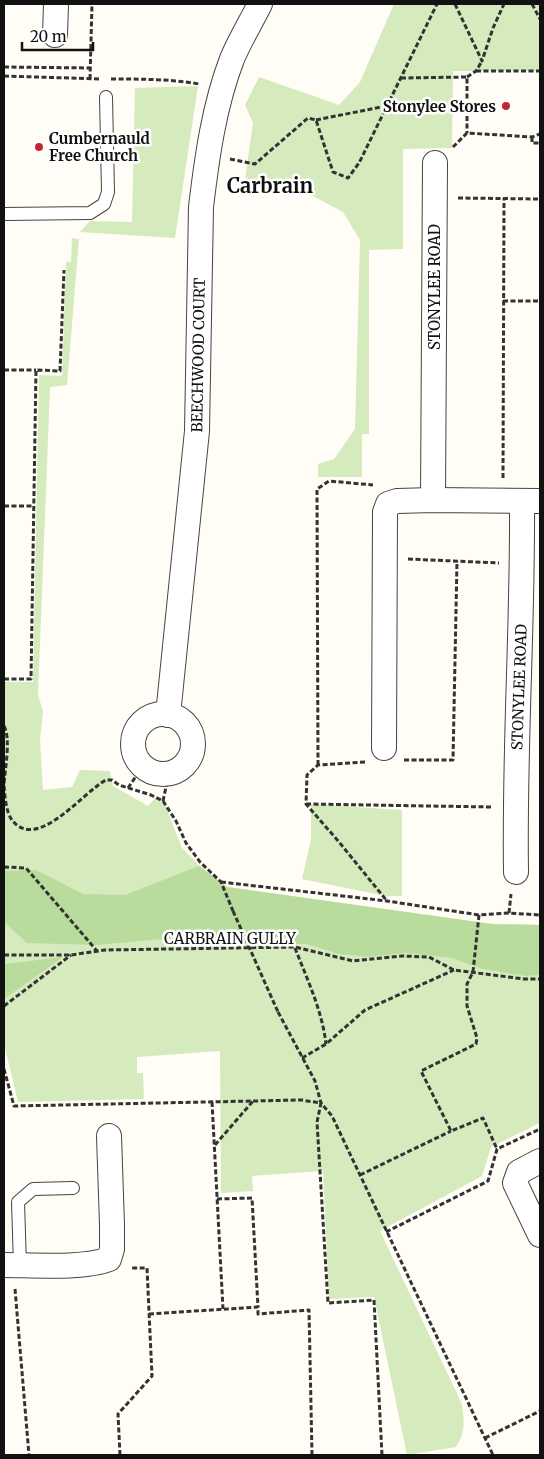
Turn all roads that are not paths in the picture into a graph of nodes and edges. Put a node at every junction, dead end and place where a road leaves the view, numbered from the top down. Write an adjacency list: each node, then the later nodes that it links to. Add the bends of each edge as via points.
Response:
1 (56, 4): 3 (street)
2 (260, 4): 9 (street, BEECHWOOD COURT, via 233,58 222,89 207,156 201,207 197,431)
3 (55, 35)
4 (106, 97): 6 (lane, via 108,192 104,204 90,213)
5 (435, 164): 7 (street, STONYLEE ROAD)
6 (4, 214)
7 (433, 500): 8 (street); 10 (street, via 397,501 388,504 385,512)
8 (522, 502): 11 (street, STONYLEE ROAD)
9 (168, 714): 9 (street, via 178,718 192,734 192,754 179,770 160,774 142,766 134,749 134,740 142,723)
10 (384, 754)
11 (516, 872)
12 (109, 1136): 16 (street, via 112,1225 109,1259 84,1264)
13 (540, 1161): 15 (street, via 519,1172 515,1183)
14 (72, 1188): 16 (lane, via 33,1189 18,1202)
15 (540, 1235)
16 (12, 1265)

